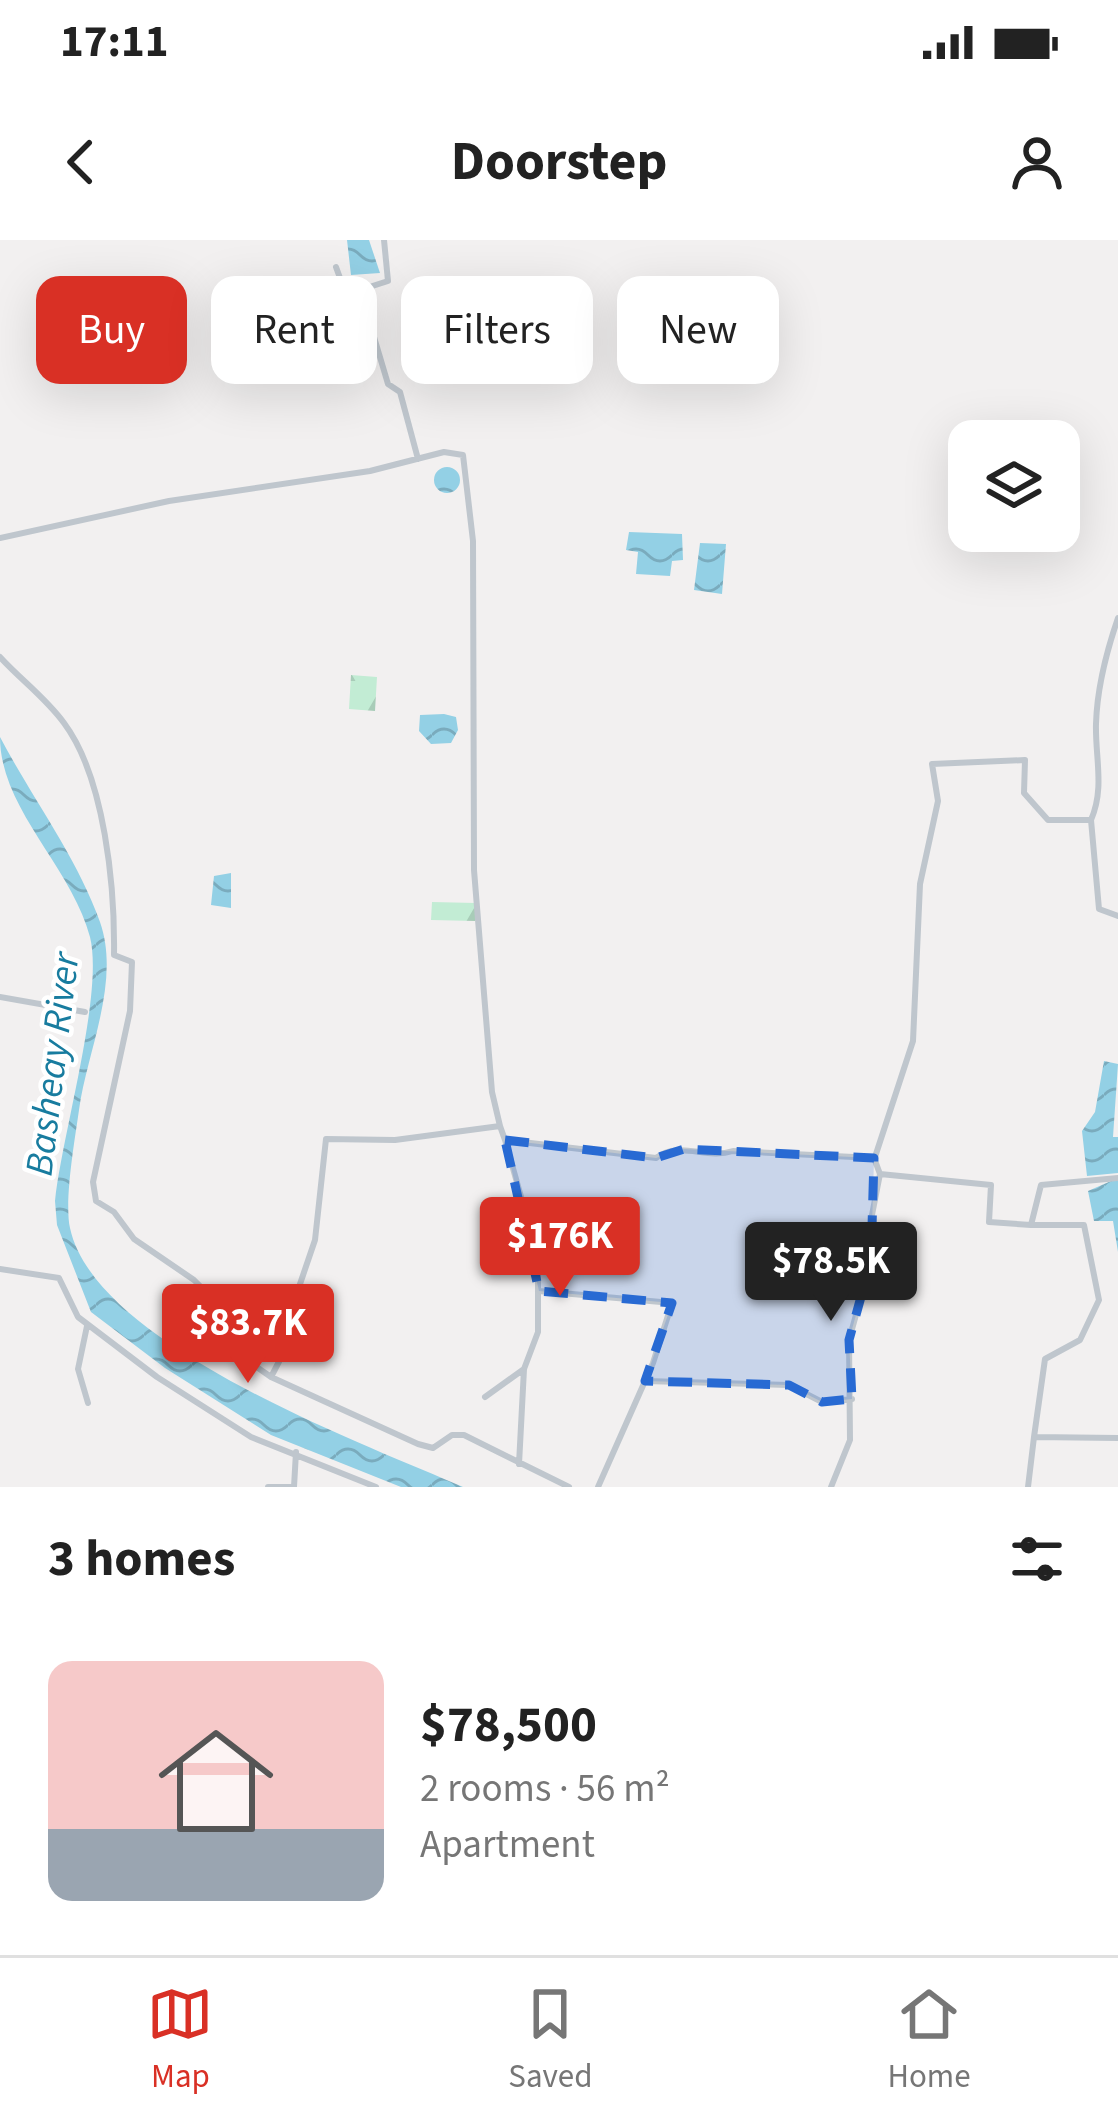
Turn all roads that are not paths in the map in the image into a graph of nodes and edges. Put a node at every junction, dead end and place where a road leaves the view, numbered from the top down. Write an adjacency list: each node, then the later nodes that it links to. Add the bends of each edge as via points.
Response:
1 (384, 240): 4 (street, via 388,281)
2 (336, 267): 3 (street)
3 (339, 276)
4 (377, 285)
5 (377, 347): 6 (street, via 388,384 400,392)
6 (418, 459): 7 (street); 14 (street, via 454,452 466,461 474,870)
7 (0, 538)
8 (1118, 618): 10 (street, via 1099,691 1100,801)
9 (0, 657): 24 (street, via 50,704 88,766 113,888 114,955 132,962 94,1197 146,1249 245,1319 238,1354)
10 (1091, 820): 11 (street, via 1099,909); 16 (street, via 1048,820 1024,793 1025,760 932,764 938,801 920,884 913,1041)
11 (1118, 916)
12 (0, 997): 13 (street)
13 (85, 1012)
14 (500, 1126): 15 (street); 24 (street, via 395,1140 326,1139 298,1325)
15 (505, 1140): 16 (street, via 656,1158 668,1149 713,1157 733,1150); 21 (street, via 538,1257)
16 (874, 1158): 17 (street)
17 (880, 1174): 19 (street, via 991,1185 989,1222); 27 (street, via 871,1261 849,1340)
18 (1118, 1178): 19 (street, via 1041,1185)
19 (1031, 1225): 29 (street, via 1084,1225 1099,1300 1080,1340 1045,1359)
20 (0, 1269): 22 (street, via 59,1278)
21 (539, 1291): 23 (street, via 538,1332); 25 (street, via 672,1303)
22 (87, 1326): 28 (street, via 78,1369); 31 (street, via 251,1437)
23 (524, 1369): 26 (street); 32 (street)
24 (271, 1377): 32 (street, via 418,1444 434,1448 464,1435)
25 (645, 1381): 27 (street, via 789,1384 822,1402); 36 (street)
26 (485, 1397)
27 (852, 1399): 37 (street, via 850,1440)
28 (88, 1402)
29 (1034, 1437): 30 (street); 38 (street)
30 (1118, 1438)
31 (296, 1452): 33 (street, via 294,1487); 34 (street)
32 (519, 1463): 35 (street)
33 (268, 1487)
34 (376, 1487)
35 (568, 1487)
36 (598, 1487)
37 (831, 1487)
38 (1028, 1487)

